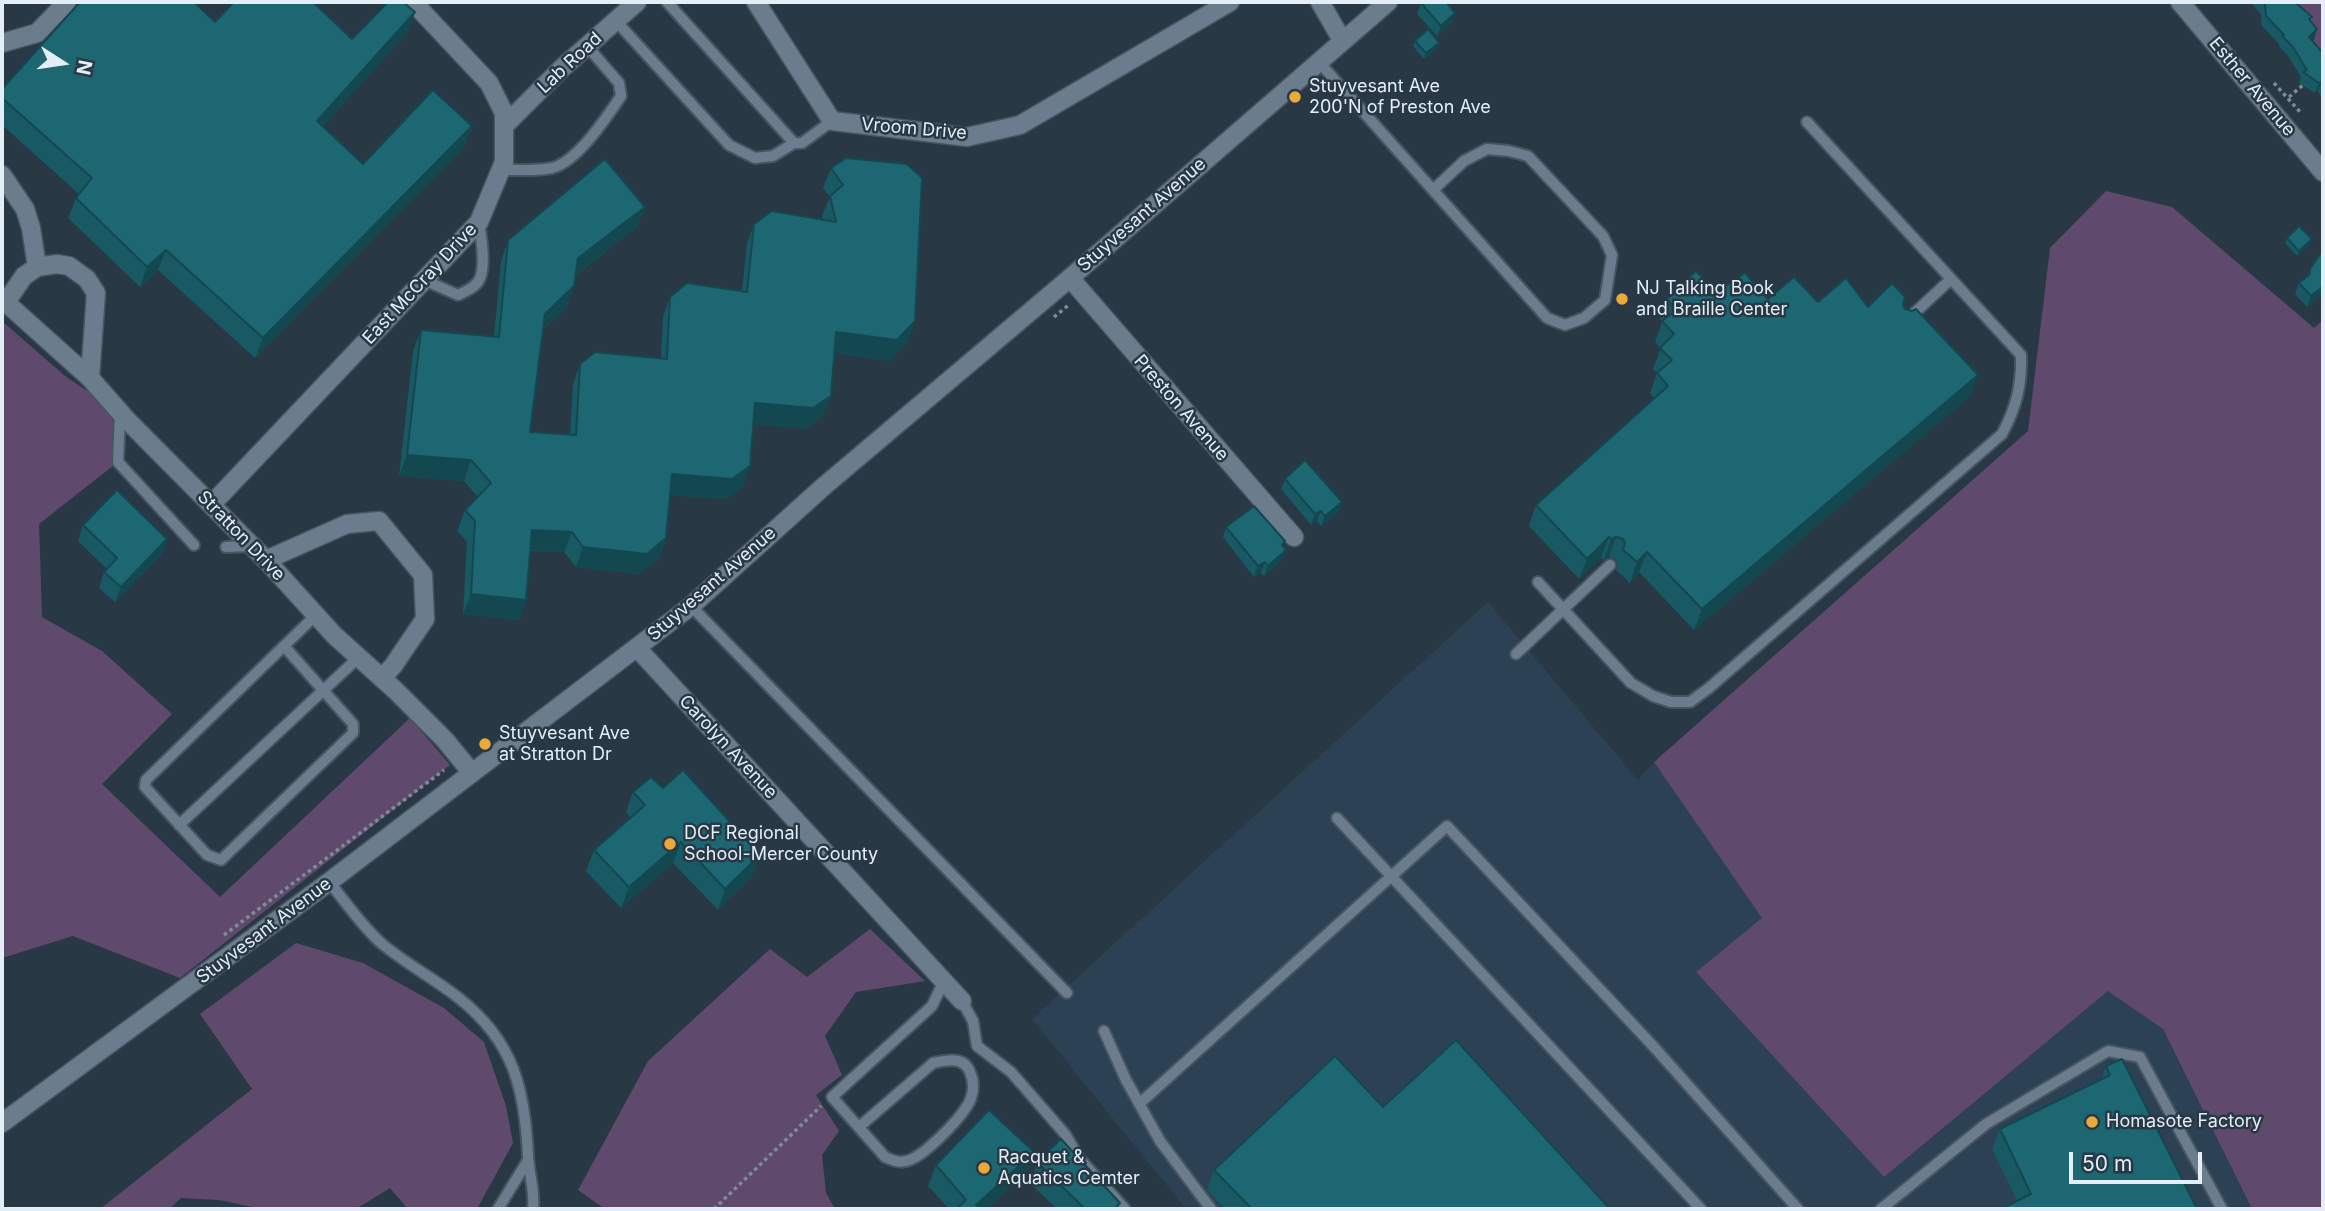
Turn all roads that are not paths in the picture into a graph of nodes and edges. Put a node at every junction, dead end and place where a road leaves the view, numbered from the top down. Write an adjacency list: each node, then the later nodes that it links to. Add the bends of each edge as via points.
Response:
1 (67, 2): 12 (street, via 37,33)
2 (413, 2): 17 (street, East McCray Drive, via 489,83 504,113)
3 (638, 2): 10 (street, Lab Road)
4 (667, 2): 18 (lane)
5 (756, 2): 15 (street)
6 (1230, 2): 15 (street, Vroom Drive, via 1020,125 967,137)
7 (1320, 2): 11 (street)
8 (1388, 2): 11 (street, Stuyvesant Avenue)
9 (2180, 2): 20 (street, Esther Avenue)
10 (616, 21): 13 (street, Lab Road); 18 (lane, via 729,145 755,158 773,156)
11 (1342, 40): 14 (street, Stuyvesant Avenue)
12 (2, 43)
13 (587, 46): 17 (street, Lab Road); 19 (lane, via 619,83 621,96 606,118 569,159 554,167)
14 (1318, 61): 22 (lane); 25 (street, Stuyvesant Avenue)
15 (832, 121): 18 (lane)
16 (1807, 122): 26 (lane)
17 (504, 126): 19 (street, East McCray Drive)
18 (794, 144)
19 (501, 170): 23 (street, East McCray Drive)
20 (2323, 172)
21 (2, 175): 24 (street, via 25,209)
22 (1433, 190): 22 (lane, via 1547,318 1565,326 1584,318 1605,300 1612,256 1603,236 1528,156 1487,149 1464,160)
23 (479, 222): 27 (street, East McCray Drive); 27 (lane, via 480,278 470,289 458,295)
24 (37, 267): 28 (street, Stratton Drive); 30 (street, via 69,266 96,293)
25 (1070, 278): 33 (street, Preston Avenue); 40 (street, Stuyvesant Avenue)
26 (1951, 279): 29 (lane); 41 (lane, via 2021,355 2017,402 2002,434 1709,688 1690,702 1653,696 1631,683)
27 (424, 280): 32 (street, East McCray Drive)
28 (4, 301): 30 (street, Stratton Drive)
29 (1903, 324)
30 (90, 378): 31 (street, Stratton Drive)
31 (120, 412): 32 (street, Stratton Drive); 34 (lane, via 118,462)
32 (212, 504): 35 (street, Stratton Drive)
33 (1294, 537)
34 (194, 545)
35 (252, 546): 36 (lane); 37 (street, Stratton Drive)
36 (226, 547)
37 (266, 560): 42 (street, Stratton Drive); 47 (street, via 347,524 379,521 424,575 425,619)
38 (1610, 565): 41 (lane)
39 (1538, 582): 41 (lane)
40 (691, 606): 44 (street, Stuyvesant Avenue); 55 (lane)
41 (1562, 608): 45 (lane)
42 (316, 615): 43 (lane); 46 (street, Stratton Drive)
43 (284, 646): 48 (lane); 51 (lane, via 146,780 145,787)
44 (637, 648): 49 (street, Stuyvesant Avenue); 54 (street, Carolyn Avenue)
45 (1516, 654)
46 (359, 657): 47 (street, Stratton Drive); 48 (lane)
47 (382, 677): 49 (street, Stratton Drive)
48 (323, 689): 51 (lane); 51 (lane, via 353,724 353,733 221,860 207,855)
49 (472, 773): 53 (street, Stuyvesant Avenue)
50 (1337, 818): 52 (lane)
51 (179, 825)
52 (1391, 876): 60 (lane); 68 (lane); 69 (lane, via 1447,825)
53 (329, 882): 61 (street, Stuyvesant Avenue); 63 (lane, via 378,940 461,999 493,1033 518,1080 528,1129)
54 (944, 981): 56 (street, Carolyn Avenue); 62 (lane, via 932,1006 832,1097)
55 (1067, 993)
56 (962, 1001): 58 (lane, via 973,1021)
57 (1104, 1031): 60 (lane)
58 (978, 1046): 59 (lane); 66 (lane, via 1011,1072)
59 (961, 1061): 62 (lane, via 933,1063); 62 (lane, via 974,1084 970,1100 917,1158 905,1162 885,1157)
60 (1139, 1104): 67 (lane, via 1160,1142)
61 (2, 1123)
62 (859, 1127)
63 (528, 1160): 64 (lane); 65 (lane)
64 (498, 1209)
65 (533, 1209)
66 (1125, 1209)
67 (1211, 1209)
68 (1702, 1209)
69 (1798, 1209)
70 (1881, 1209): 71 (lane, via 1986,1124 2108,1051 2140,1058)
71 (2222, 1209)

